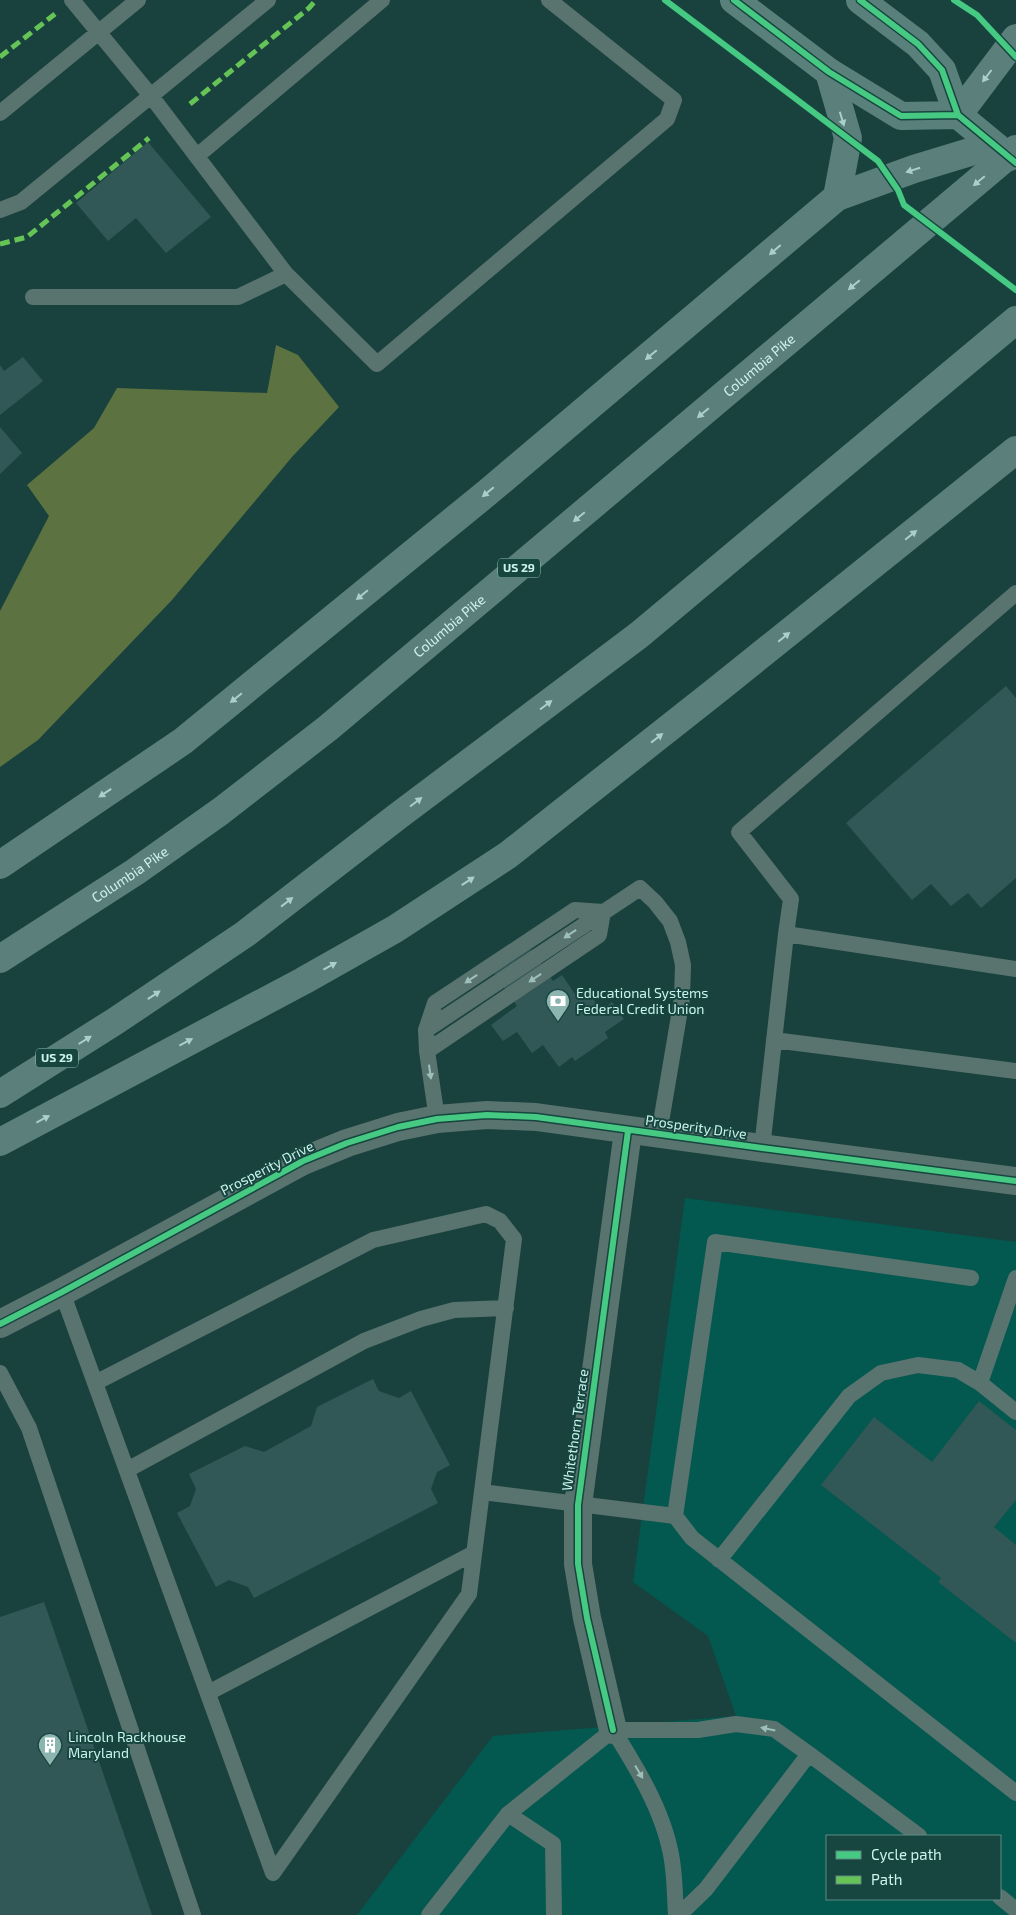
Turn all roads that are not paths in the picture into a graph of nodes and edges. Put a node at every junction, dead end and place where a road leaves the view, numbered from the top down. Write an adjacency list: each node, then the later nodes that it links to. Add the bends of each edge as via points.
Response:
1 (72, 0): 8 (lane)
2 (138, 0): 8 (lane)
3 (268, 0): 11 (lane)
4 (382, 0): 15 (lane)
5 (549, 0): 19 (lane, via 674,100 667,120 377,364)
6 (734, 0): 10 (main road)
7 (860, 0): 13 (main road, via 918,44 942,70)
8 (99, 32): 11 (lane); 12 (lane)
9 (1016, 38): 13 (highway, one-way to 13)
10 (828, 72): 13 (main road, via 901,116); 17 (highway, one-way to 17, via 848,138)
11 (151, 96): 15 (lane); 18 (lane, via 21,202)
12 (0, 113)
13 (958, 115): 14 (main road)
14 (996, 142): 16 (main road); 17 (highway, one-way to 17); 27 (highway, Columbia Pike / US 29, one-way to 27, via 328,728 213,817)
15 (197, 156): 19 (lane)
16 (1016, 163)
17 (837, 197): 24 (highway, one-way to 24, via 488,492 183,741)
18 (0, 210)
19 (286, 274): 20 (lane, via 238,298)
20 (33, 297)
21 (1016, 320): 32 (highway, US 29, one-way to 21, via 245,934 639,635)
22 (1016, 450): 36 (highway, one-way to 22, via 303,981 395,929 508,855)
23 (1016, 593): 26 (lane, via 739,832 791,899)
24 (0, 865)
25 (603, 912): 30 (lane, one-way to 30, via 599,935); 30 (lane, one-way to 30, via 426,1030); 35 (lane, via 640,888 670,921 678,942 683,966 682,998)
26 (786, 934): 28 (lane); 29 (lane)
27 (0, 959)
28 (1016, 969)
29 (774, 1040): 31 (lane); 37 (lane)
30 (427, 1051): 33 (lane, one-way to 33)
31 (1016, 1071)
32 (0, 1094)
33 (437, 1119): 34 (street, Prosperity Drive, via 486,1115 536,1117); 41 (street, Prosperity Drive, via 398,1126 303,1161)
34 (628, 1131): 35 (street, Prosperity Drive); 50 (street, Whitethorn Terrace)
35 (659, 1134): 37 (street, Prosperity Drive)
36 (0, 1142)
37 (762, 1148): 38 (street, Prosperity Drive)
38 (1016, 1181)
39 (971, 1278): 51 (lane, via 715,1242)
40 (1016, 1278): 46 (lane)
41 (62, 1292): 43 (street, Prosperity Drive); 45 (lane)
42 (506, 1308): 45 (lane, via 514,1239 500,1221 486,1214 373,1240); 48 (lane, via 454,1310 364,1341); 49 (lane)
43 (0, 1324)
44 (0, 1374): 62 (lane, via 29,1428)
45 (95, 1383): 48 (lane)
46 (980, 1383): 47 (lane); 53 (lane, via 958,1370 918,1365 882,1373 849,1396)
47 (1016, 1412)
48 (126, 1470): 54 (lane)
49 (482, 1492): 50 (lane); 52 (lane)
50 (578, 1505): 51 (lane); 55 (street, Whitethorn Terrace, via 578,1564)
51 (675, 1516): 53 (lane, via 692,1538)
52 (474, 1553): 54 (lane); 54 (lane, via 468,1594 273,1873)
53 (720, 1560): 57 (lane)
54 (208, 1693)
55 (613, 1730): 56 (lane, one-way to 55, via 774,1729 736,1724 698,1730); 58 (lane); 65 (lane, one-way to 65, via 643,1779 664,1829 673,1867)
56 (809, 1754): 59 (lane); 65 (lane, via 706,1889)
57 (1016, 1794)
58 (508, 1814): 63 (lane); 64 (lane, via 553,1844)
59 (918, 1835)
60 (1001, 1899): 61 (lane)
61 (1016, 1910)
62 (193, 1915)
63 (429, 1915)
64 (554, 1915)
65 (677, 1915)

